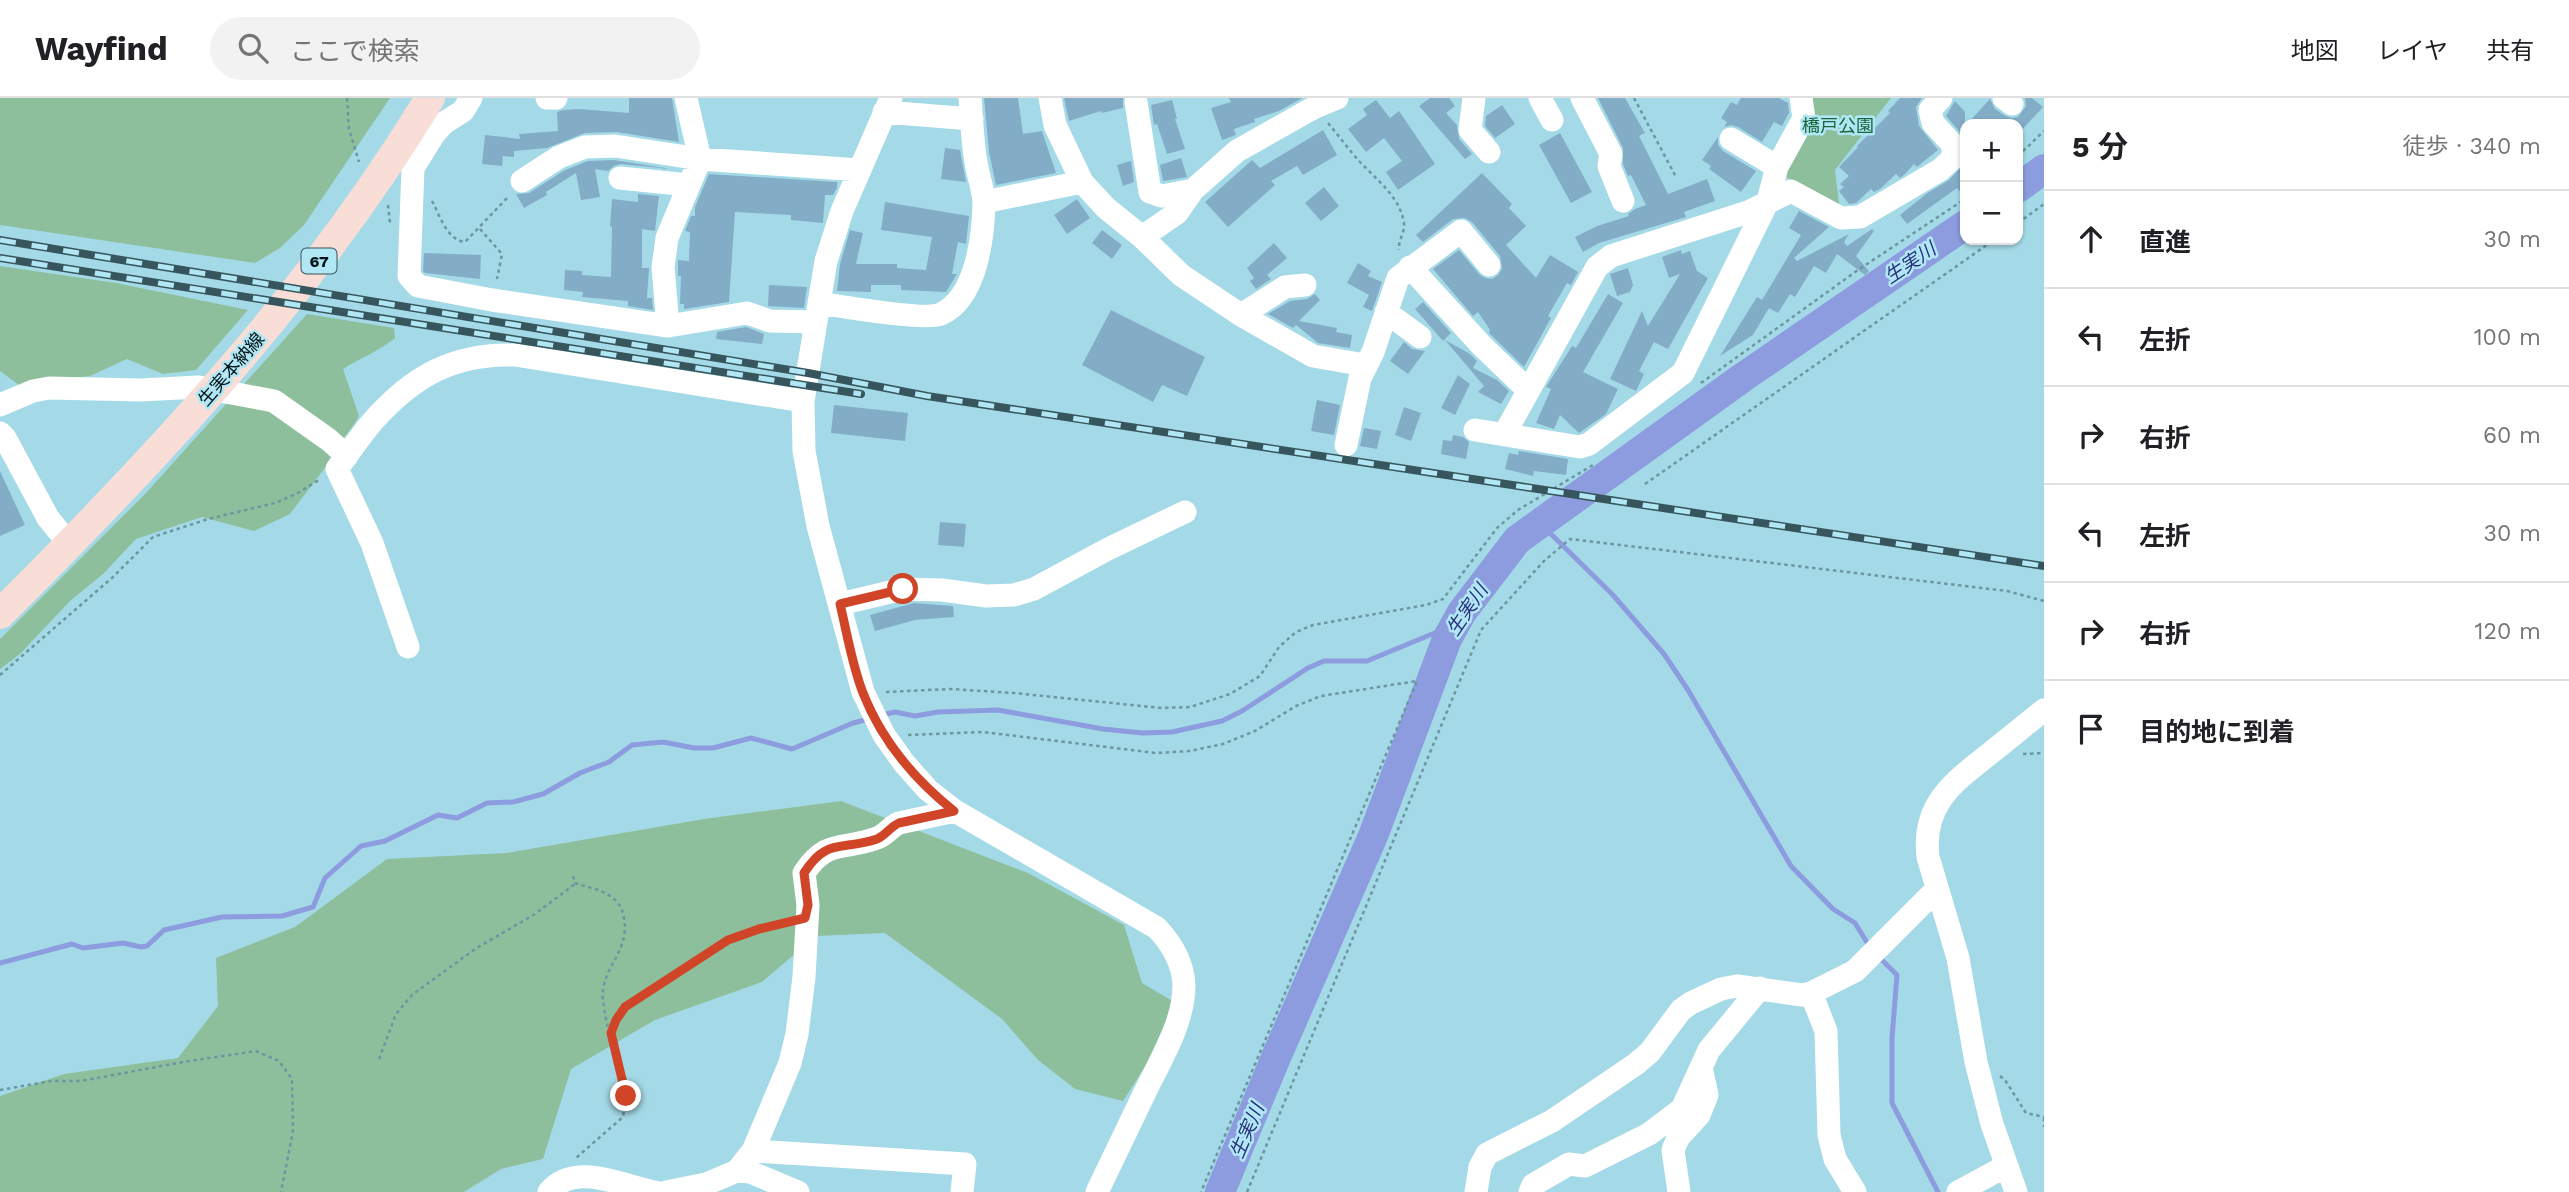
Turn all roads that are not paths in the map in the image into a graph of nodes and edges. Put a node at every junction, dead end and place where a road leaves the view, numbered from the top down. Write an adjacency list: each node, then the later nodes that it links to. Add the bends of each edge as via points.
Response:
1 (471, 98): 37 (street, via 463,111 434,134 413,168 408,276 418,286)
2 (547, 98): 3 (street)
3 (556, 98)
4 (687, 98): 19 (street)
5 (1049, 98): 24 (street, via 1055,125)
6 (1338, 98): 26 (street, via 1237,151)
7 (1474, 98): 18 (street, via 1469,130)
8 (1540, 98): 16 (street)
9 (1582, 98): 27 (street, via 1611,154 1609,166)
10 (1801, 98): 20 (street, via 1804,118)
11 (1941, 98): 28 (street, via 1930,110 1933,123 1954,146 1952,159 1940,170 1860,217 1841,218 1791,191)
12 (429, 99): 49 (main road, 生実本納線 / 67, via 326,253 252,345)
13 (1140, 99): 26 (street, via 1150,192 1162,196)
14 (888, 105): 15 (street); 21 (street)
15 (971, 108): 29 (street)
16 (1552, 120)
17 (1731, 139): 20 (street)
18 (1489, 152)
19 (700, 159): 21 (street); 23 (street, via 615,146 585,147 559,157); 25 (street)
20 (1777, 167): 28 (street)
21 (860, 170): 35 (street, via 826,261)
22 (620, 178): 25 (street)
23 (522, 181)
24 (1082, 182): 29 (street); 30 (street)
25 (689, 185): 37 (street, via 667,238 663,267)
26 (1193, 190): 30 (street, via 1177,213)
27 (1623, 201)
28 (1768, 201): 40 (street, via 1748,212 1611,256 1597,267); 45 (street, via 1684,373 1589,444 1580,447)
29 (984, 202): 35 (street, via 971,279 958,301 939,315)
30 (1142, 237): 36 (street, via 1181,275)
31 (1489, 265): 32 (street, via 1461,231)
32 (1410, 267): 34 (street, via 1398,278); 40 (street)
33 (1305, 285): 36 (street, via 1285,287)
34 (1386, 312): 38 (street); 39 (street)
35 (817, 313): 37 (street, via 770,321 747,313); 41 (street)
36 (1241, 315): 39 (street, via 1313,356)
37 (668, 326)
38 (1420, 337)
39 (1365, 365): 46 (street)
40 (1528, 390): 45 (street)
41 (803, 401): 47 (street, via 488,354 446,365 409,385 372,422); 50 (street, via 807,471)
42 (0, 405): 47 (street, via 49,388 199,387 274,401 329,440)
43 (1475, 430): 45 (street)
44 (0, 433): 49 (street, via 48,518)
45 (1505, 433)
46 (1346, 445)
47 (342, 463): 52 (street)
48 (1185, 512): 50 (street, via 1014,595 903,589)
49 (70, 545): 51 (main road, 生実本納線 / 67)
50 (840, 604): 54 (street, via 863,692 884,735 928,790)
51 (0, 614)
52 (408, 647)
53 (2044, 710): 55 (street, via 1958,778 1938,802 1926,843)
54 (954, 811): 59 (street, via 899,823 874,840 820,852 804,873 808,905 797,1034 790,1063); 68 (street, via 1157,928 1178,958 1184,983 1172,1038)
55 (1937, 889): 57 (street, via 1865,963); 60 (street, via 1958,958 1976,1062)
56 (1760, 988): 57 (street); 58 (street, via 1709,1050); 69 (street, via 1721,989 1681,1010 1636,1064 1552,1121 1488,1154 1480,1167)
57 (1811, 993): 72 (street, via 1826,1031 1832,1150)
58 (1701, 1069): 70 (street, via 1682,1109 1649,1134 1585,1166 1569,1164); 71 (street, via 1707,1095 1699,1115 1673,1150)
59 (753, 1151): 61 (street); 67 (street, via 965,1164)
60 (2006, 1166): 73 (street); 74 (street)
61 (737, 1171): 64 (street); 66 (street, via 706,1184)
62 (558, 1186): 63 (street, via 586,1177 608,1178)
63 (631, 1190): 65 (street)
64 (794, 1191)
65 (654, 1192)
66 (666, 1192)
67 (962, 1192)
68 (1097, 1192)
69 (1476, 1192)
70 (1530, 1192)
71 (1679, 1192)
72 (1855, 1192)
73 (1958, 1192)
74 (2016, 1192)

